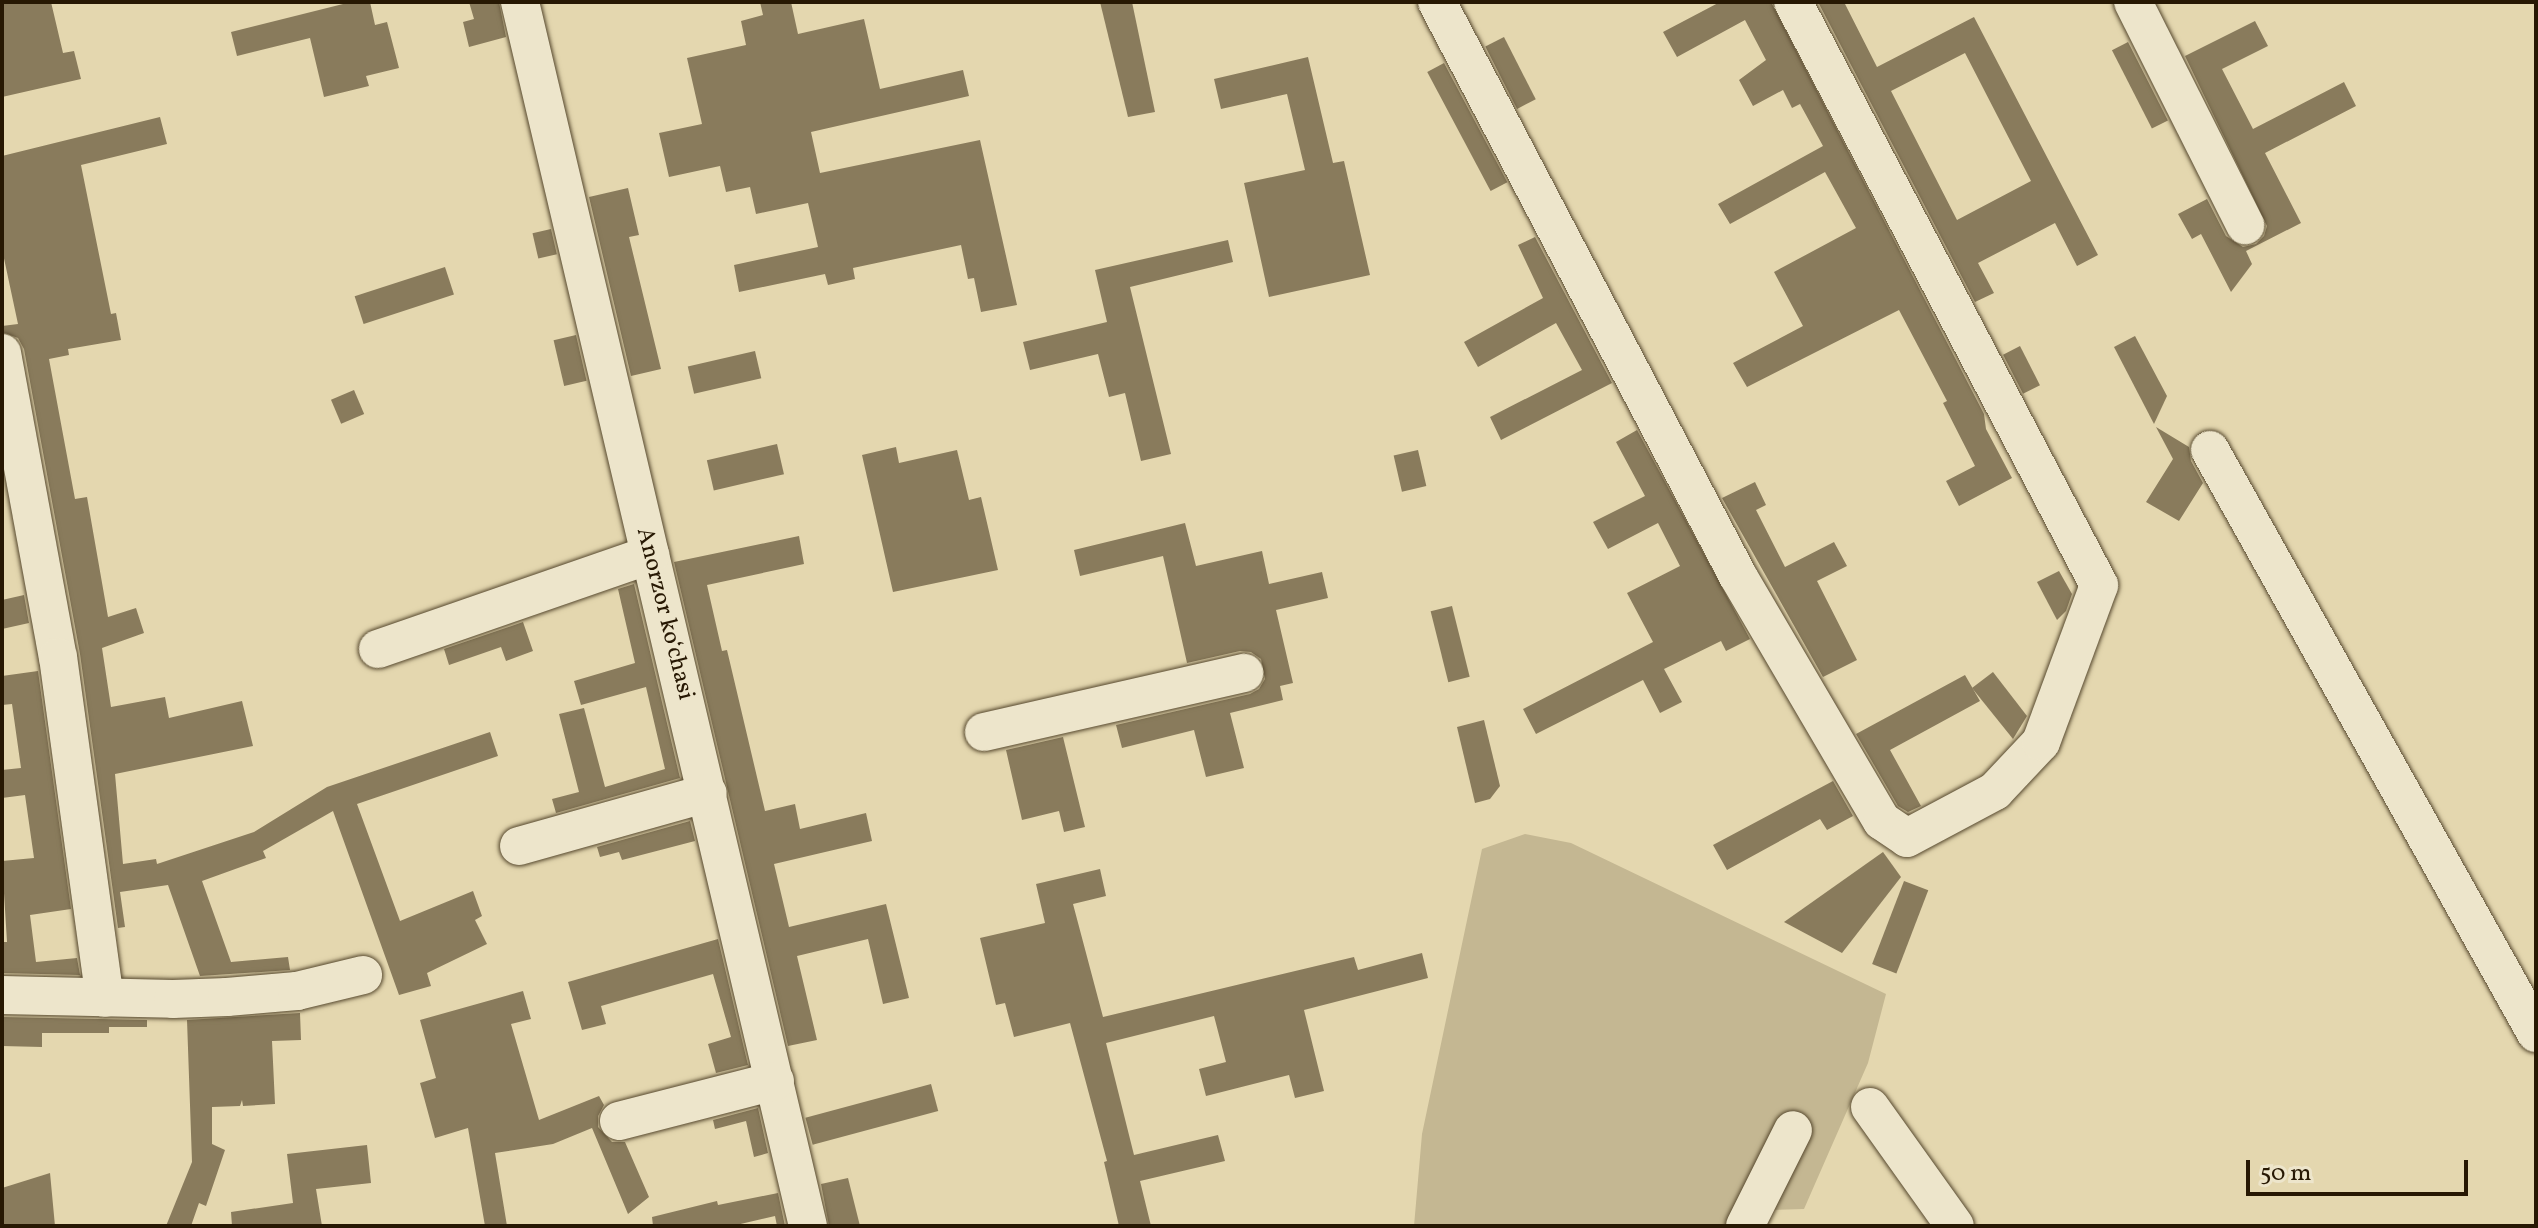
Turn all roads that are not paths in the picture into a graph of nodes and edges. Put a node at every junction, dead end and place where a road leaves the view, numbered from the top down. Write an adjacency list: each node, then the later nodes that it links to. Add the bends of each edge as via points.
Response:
1 (520, 2): 8 (street, Anorzor koʻchasi)
2 (1437, 2): 3 (street, via 1738,576 1882,821 1907,838 1995,791 2041,742 2099,585)
3 (1793, 2)
4 (2133, 2): 5 (street)
5 (2245, 225)
6 (2, 353): 16 (street, via 58,657)
7 (2210, 450): 17 (street)
8 (650, 555): 9 (street); 12 (street, Anorzor koʻchasi)
9 (378, 649)
10 (1244, 673): 11 (street)
11 (984, 732)
12 (708, 793): 13 (street); 18 (street, Anorzor koʻchasi)
13 (519, 846)
14 (363, 975): 16 (street, via 297,991)
15 (2, 995): 16 (street)
16 (105, 998)
17 (2536, 1033)
18 (775, 1081): 20 (street); 22 (street, Anorzor koʻchasi)
19 (1870, 1107): 24 (street)
20 (619, 1121)
21 (1793, 1130): 23 (street)
22 (808, 1226)
23 (1745, 1226)
24 (1955, 1226)

